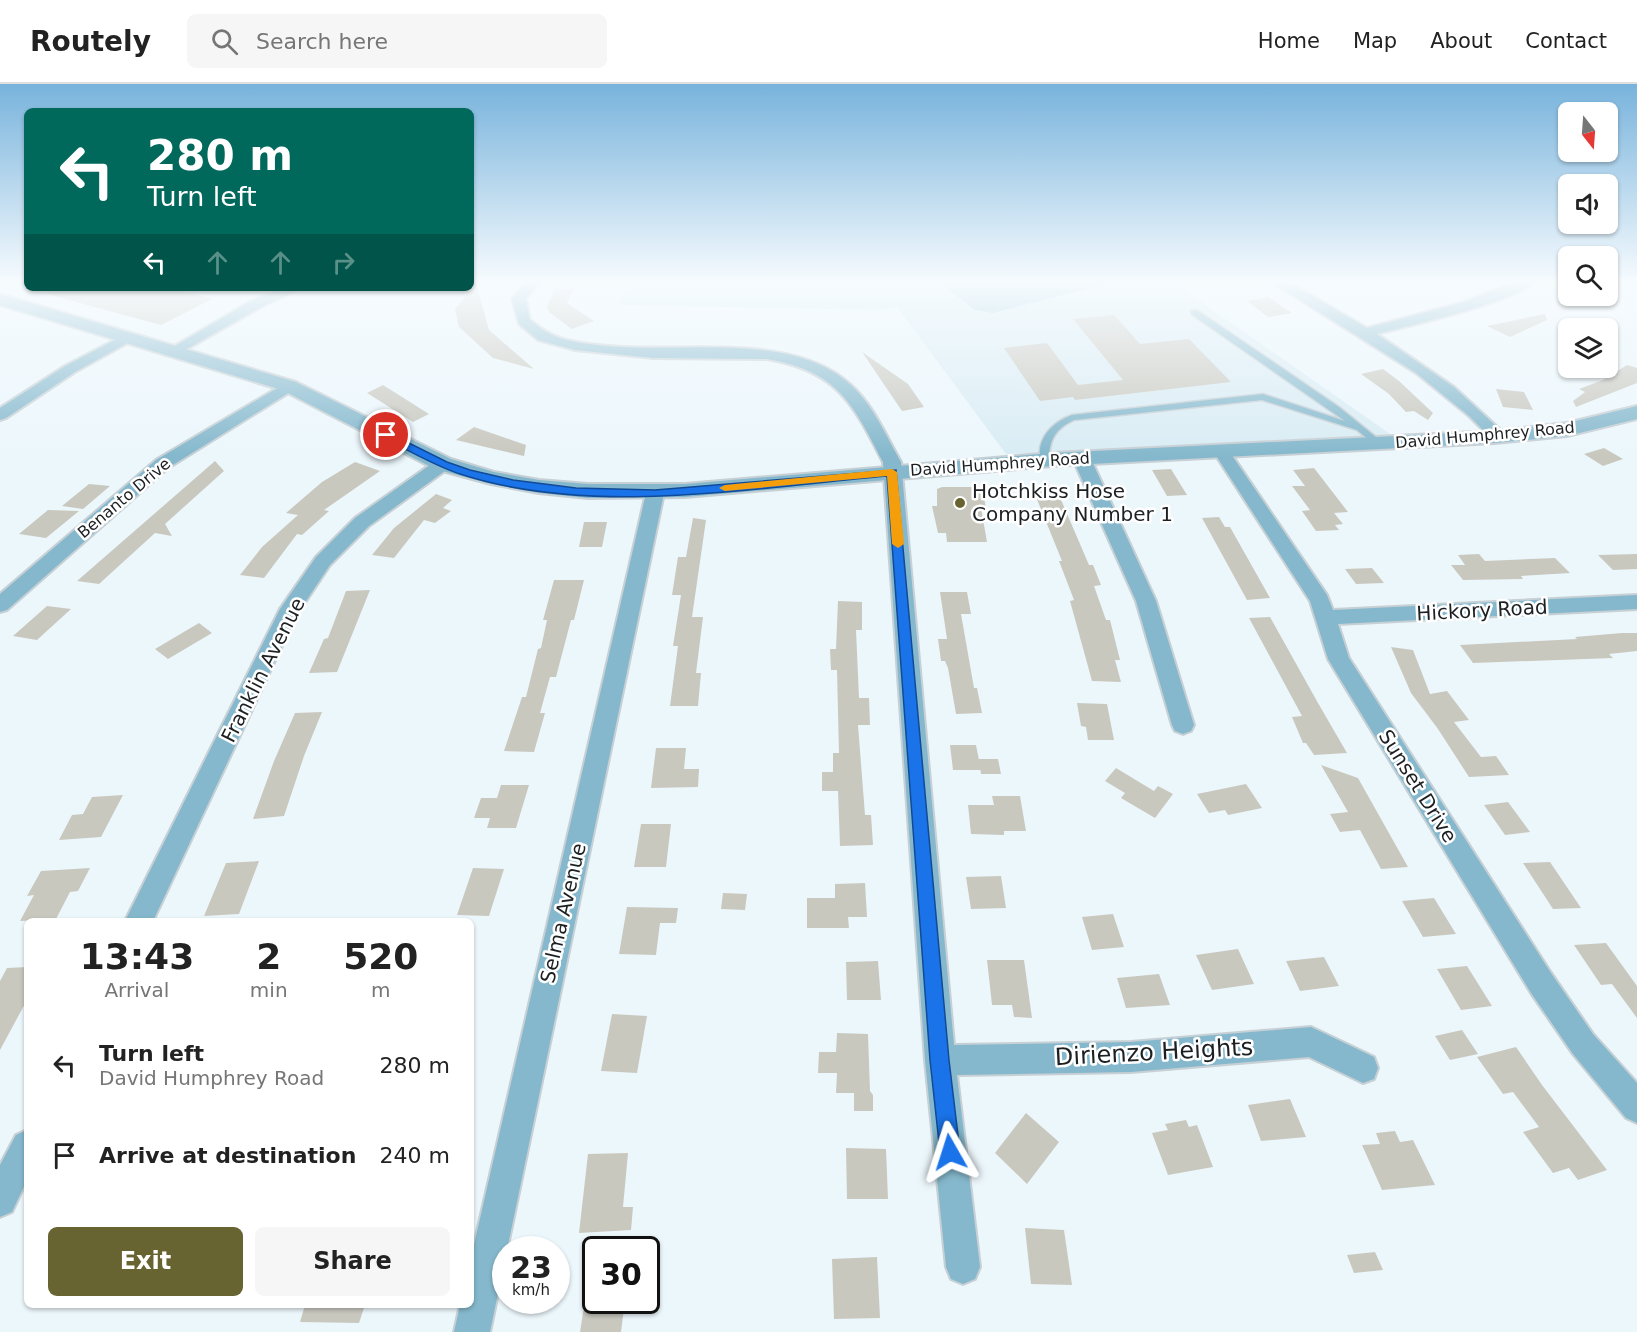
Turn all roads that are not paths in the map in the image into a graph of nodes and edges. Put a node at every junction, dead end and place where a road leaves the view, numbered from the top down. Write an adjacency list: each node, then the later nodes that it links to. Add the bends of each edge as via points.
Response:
1 (124, 339): 10 (street)
2 (136, 339): 7 (street, David Humphrey Road)
3 (194, 339): 7 (street)
4 (548, 339): 18 (street, via 581,349 778,356 824,372 849,389 857,400 892,462)
5 (1234, 339): 11 (lane, via 1336,408)
6 (1373, 339): 12 (street, via 1458,396)
7 (175, 350): 8 (street, David Humphrey Road)
8 (289, 386): 17 (street, David Humphrey Road); 21 (street, Benanto Drive, via 162,464)
9 (1637, 412): 12 (street, David Humphrey Road, via 1581,427)
10 (0, 415)
11 (1358, 428): 13 (lane); 16 (lane, via 1263,397 1245,398 1072,418 1058,423 1050,433)
12 (1499, 436): 13 (street, David Humphrey Road)
13 (1379, 444): 14 (street, David Humphrey Road)
14 (1221, 452): 15 (street, David Humphrey Road); 22 (street, Sunset Drive, via 1320,600)
15 (1081, 458): 16 (street, David Humphrey Road); 23 (street, via 1146,601)
16 (1044, 460): 18 (street, David Humphrey Road)
17 (443, 464): 19 (street, David Humphrey Road, via 513,483 576,491); 24 (street, Franklin Avenue, via 362,522 323,561 287,614)
18 (892, 472): 19 (street, David Humphrey Road); 25 (street)
19 (655, 494): 31 (street, Selma Avenue)
20 (1637, 602): 22 (street, Hickory Road)
21 (0, 605)
22 (1326, 618): 27 (street, Sunset Drive, via 1339,659 1541,983 1583,1044)
23 (1182, 725)
24 (140, 918)
25 (940, 1060): 26 (street, Dirienzo Heights, via 1131,1057 1311,1042); 30 (street)
26 (1363, 1068)
27 (1637, 1107)
28 (24, 1152): 29 (street)
29 (0, 1200)
30 (963, 1267)
31 (472, 1332)

